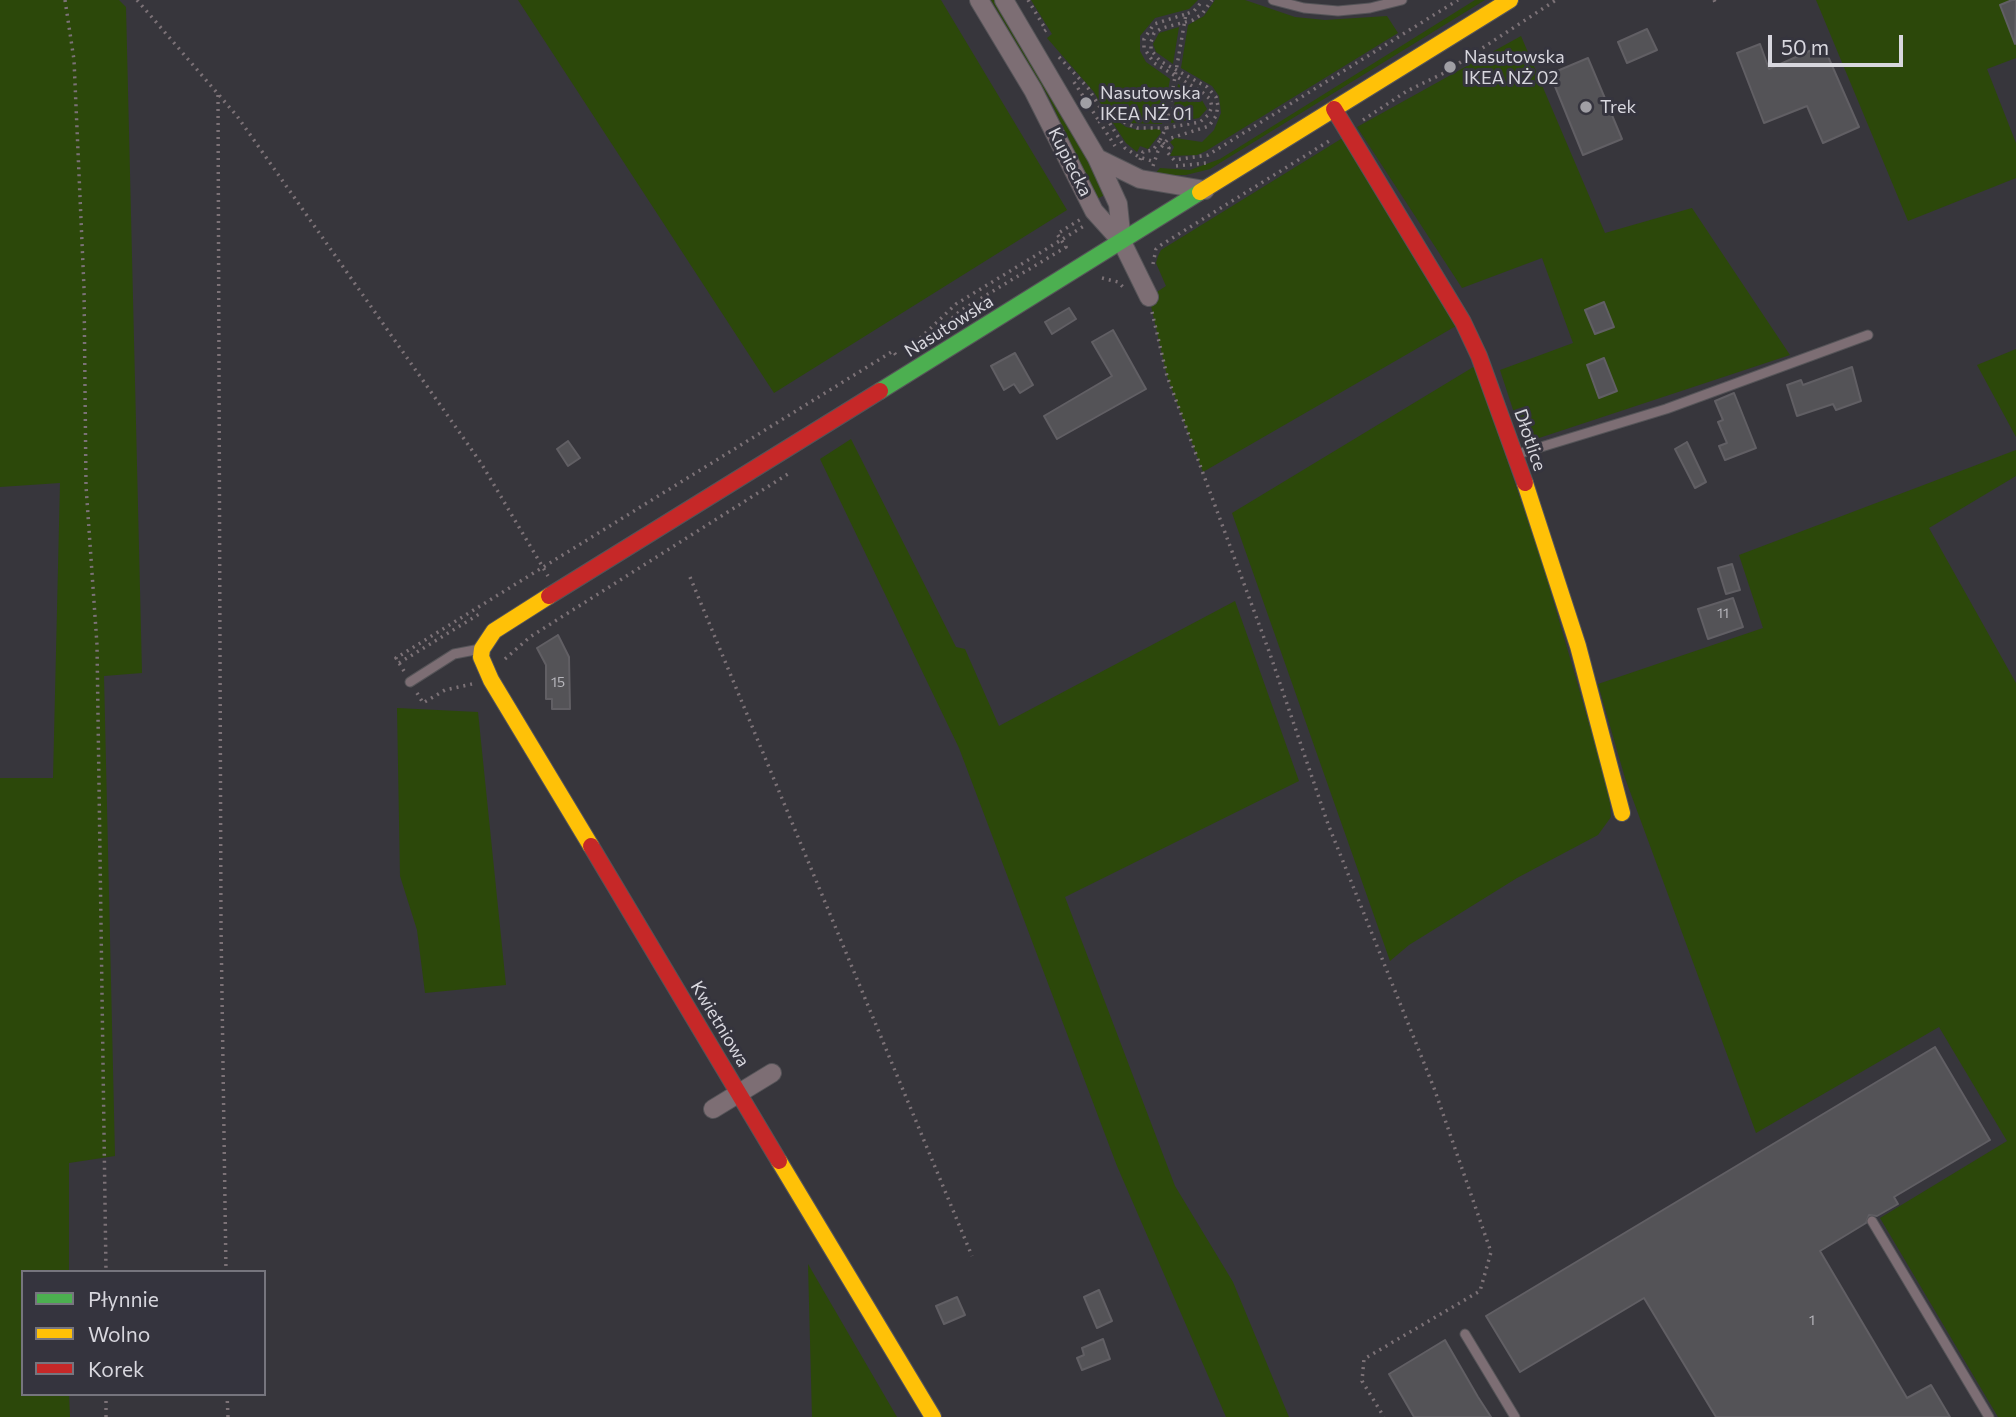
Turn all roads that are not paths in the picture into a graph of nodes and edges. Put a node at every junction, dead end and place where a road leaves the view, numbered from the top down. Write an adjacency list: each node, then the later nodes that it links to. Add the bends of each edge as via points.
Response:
1 (979, 0): 10 (street, Kupiecka, via 1099,216)
2 (1004, 0): 8 (street, Kupiecka)
3 (1273, 0): 6 (lane, via 1338,10)
4 (1402, 0): 6 (lane)
5 (1510, 0): 7 (street, Nasutowska)
6 (1385, 3)
7 (1334, 109): 9 (street, Nasutowska); 13 (street, Dłotlice, via 1463,322)
8 (1097, 158): 9 (street, Kupiecka, via 1148,181); 10 (street, Kupiecka, via 1118,204)
9 (1205, 190): 10 (street, Nasutowska)
10 (1122, 242): 11 (street); 14 (street, Nasutowska, via 494,631)
11 (1149, 297)
12 (1868, 335): 13 (lane, via 1666,410)
13 (1516, 454): 16 (street, Dłotlice, via 1578,646)
14 (481, 649): 15 (lane, via 454,654); 18 (street, Kwietniowa, via 491,680)
15 (410, 682)
16 (1622, 813)
17 (772, 1073): 18 (street)
18 (739, 1093): 19 (street); 22 (street, Kwietniowa)
19 (713, 1109)
20 (1872, 1222): 24 (lane)
21 (1465, 1334): 23 (lane)
22 (933, 1417)
23 (1515, 1417)
24 (1989, 1417)

